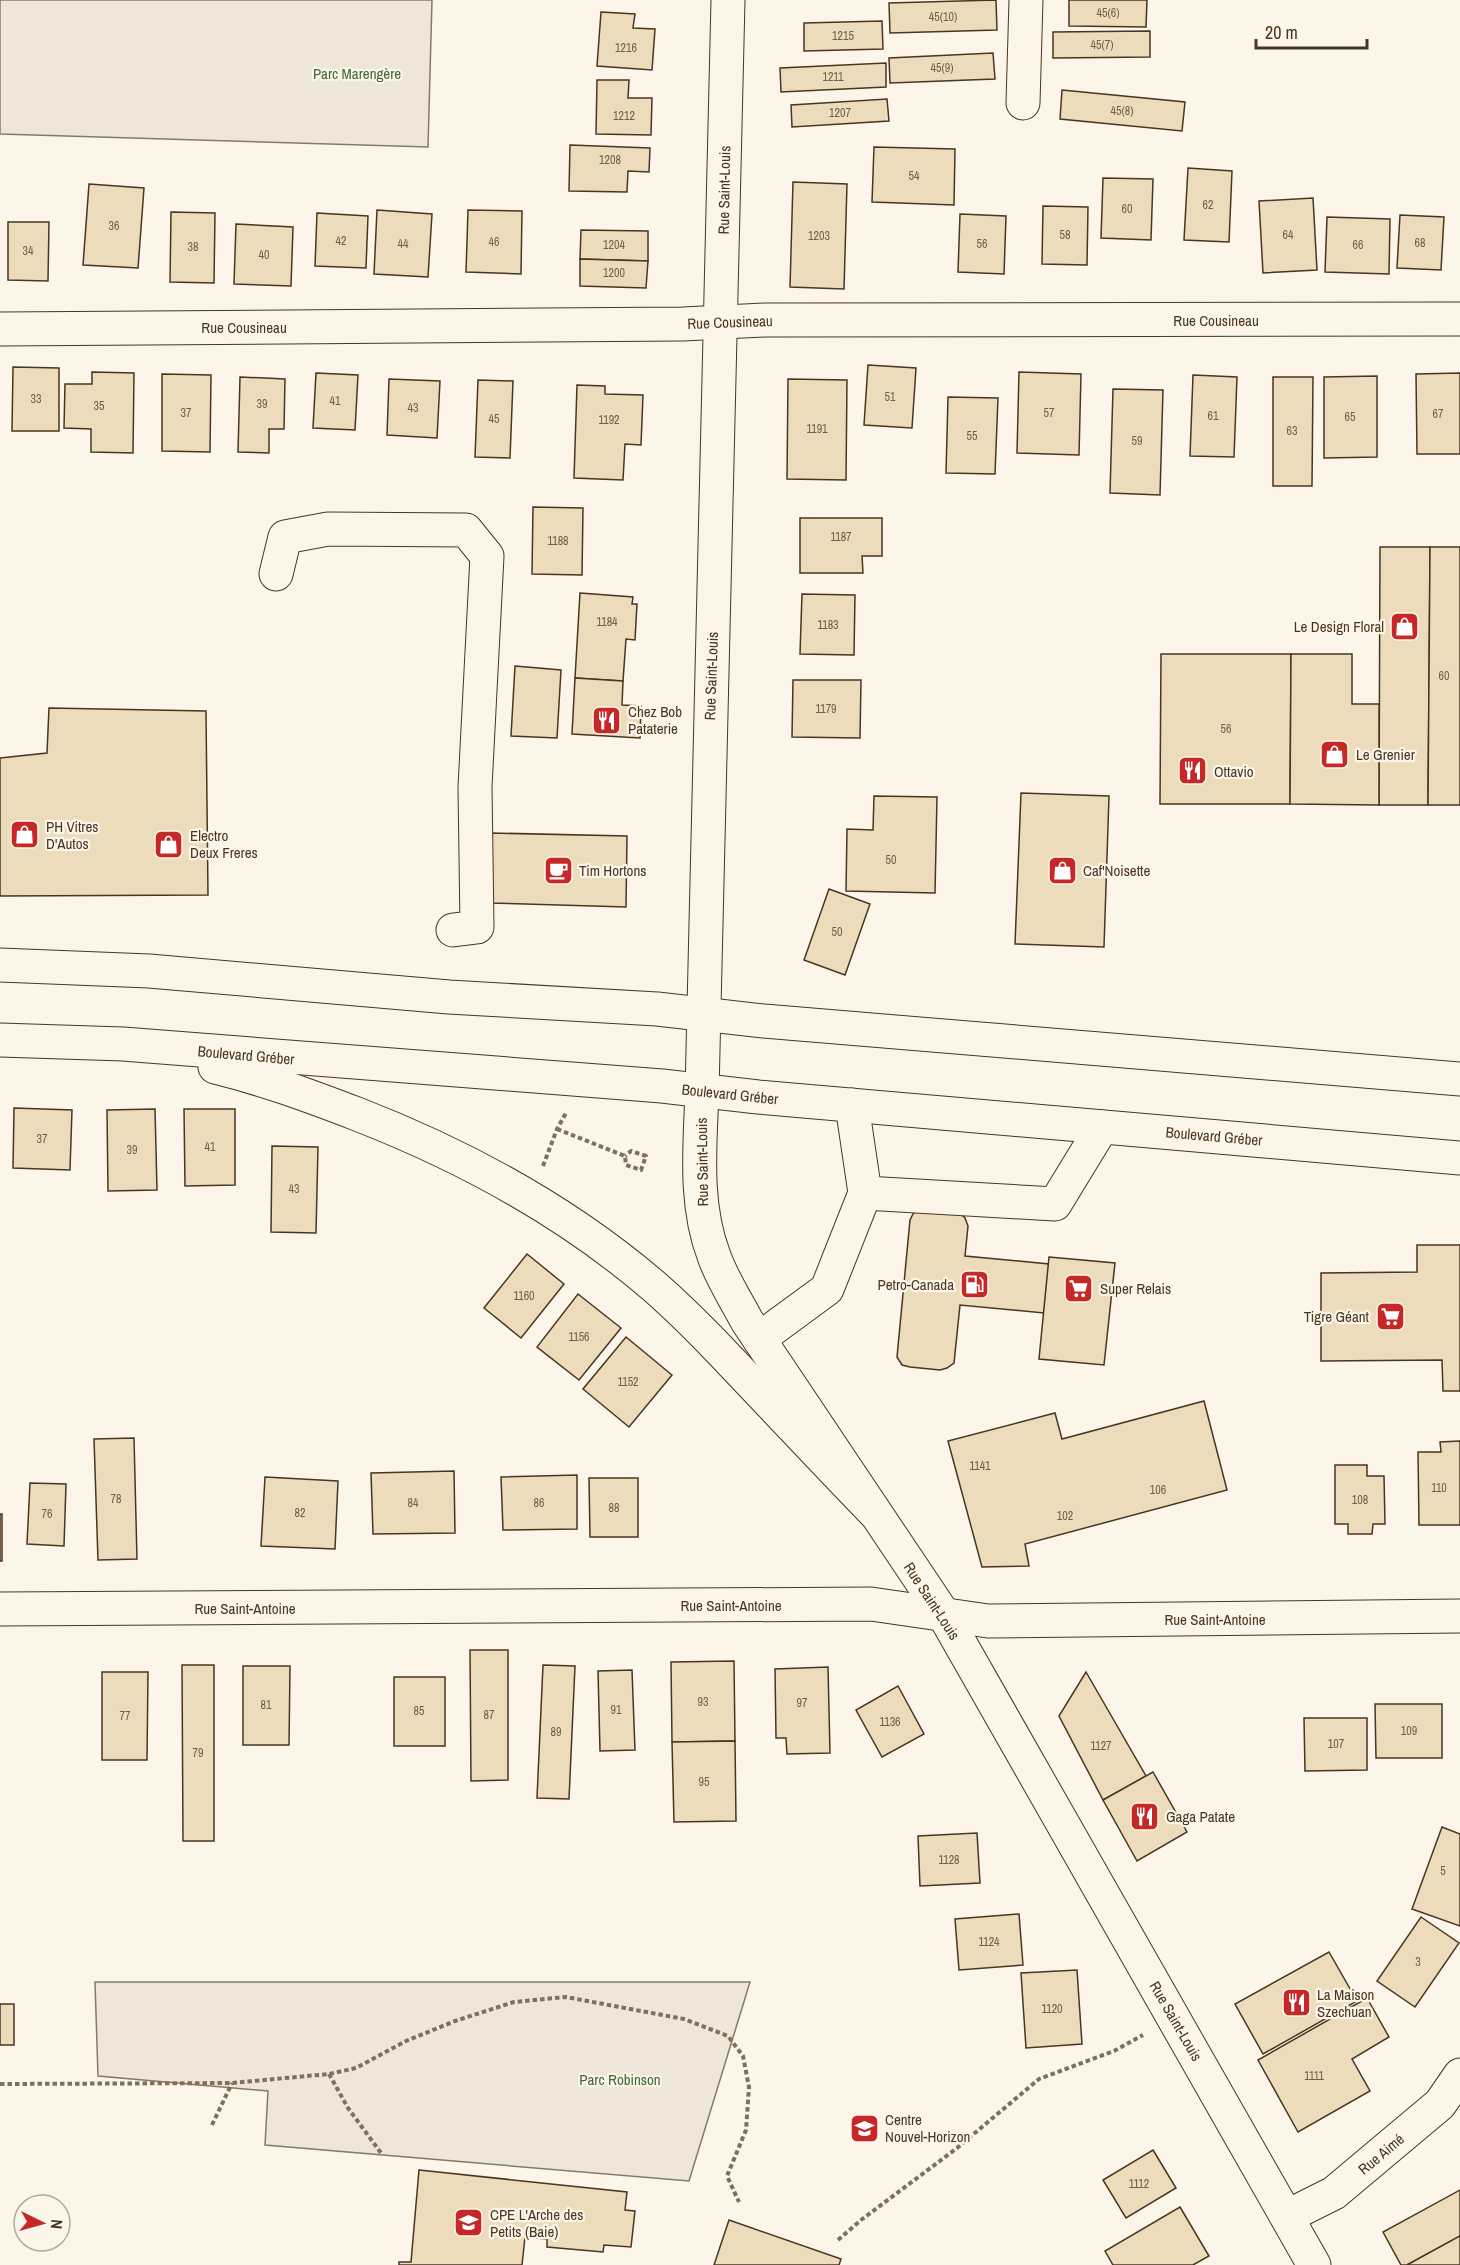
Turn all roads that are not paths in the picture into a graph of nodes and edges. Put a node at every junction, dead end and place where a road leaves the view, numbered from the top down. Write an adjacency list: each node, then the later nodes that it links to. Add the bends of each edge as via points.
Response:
1 (728, 0): 5 (main road, Rue Saint-Louis)
2 (1026, 0): 3 (main road)
3 (1023, 103)
4 (1460, 319): 5 (main road, Rue Cousineau)
5 (721, 321): 6 (main road, Rue Cousineau); 10 (main road, Rue Saint-Louis)
6 (0, 329)
7 (276, 574): 8 (main road, via 285,537 328,529 466,530 487,556 475,787 477,927)
8 (453, 930)
9 (0, 965): 10 (main road, via 148,971)
10 (704, 1015): 13 (main road); 14 (main road, Rue Saint-Louis)
11 (0, 1040): 12 (main road, Boulevard Gréber)
12 (123, 1044): 14 (main road, Boulevard Gréber); 20 (main road, via 296,1090 414,1136 531,1199 617,1255 658,1290)
13 (1460, 1079)
14 (702, 1092): 15 (main road, Boulevard Gréber); 19 (main road, Rue Saint-Louis, via 699,1149 704,1221 728,1287)
15 (852, 1105): 16 (main road, Boulevard Gréber); 18 (main road)
16 (1102, 1127): 17 (main road, Boulevard Gréber); 18 (main road, via 1055,1204)
17 (1460, 1158)
18 (865, 1193): 19 (main road, via 827,1289)
19 (759, 1339): 20 (main road, Rue Saint-Louis)
20 (874, 1512): 22 (main road, Rue Saint-Louis)
21 (0, 1610): 22 (main road, Rue Saint-Antoine, via 871,1604)
22 (944, 1615): 23 (main road, Rue Saint-Antoine, via 988,1621); 25 (main road, Rue Saint-Louis)
23 (1460, 1616)
24 (1460, 2075): 25 (main road, Rue Aimé, via 1440,2104 1334,2193)
25 (1288, 2216): 26 (main road, Rue Saint-Louis)
26 (1314, 2265)

